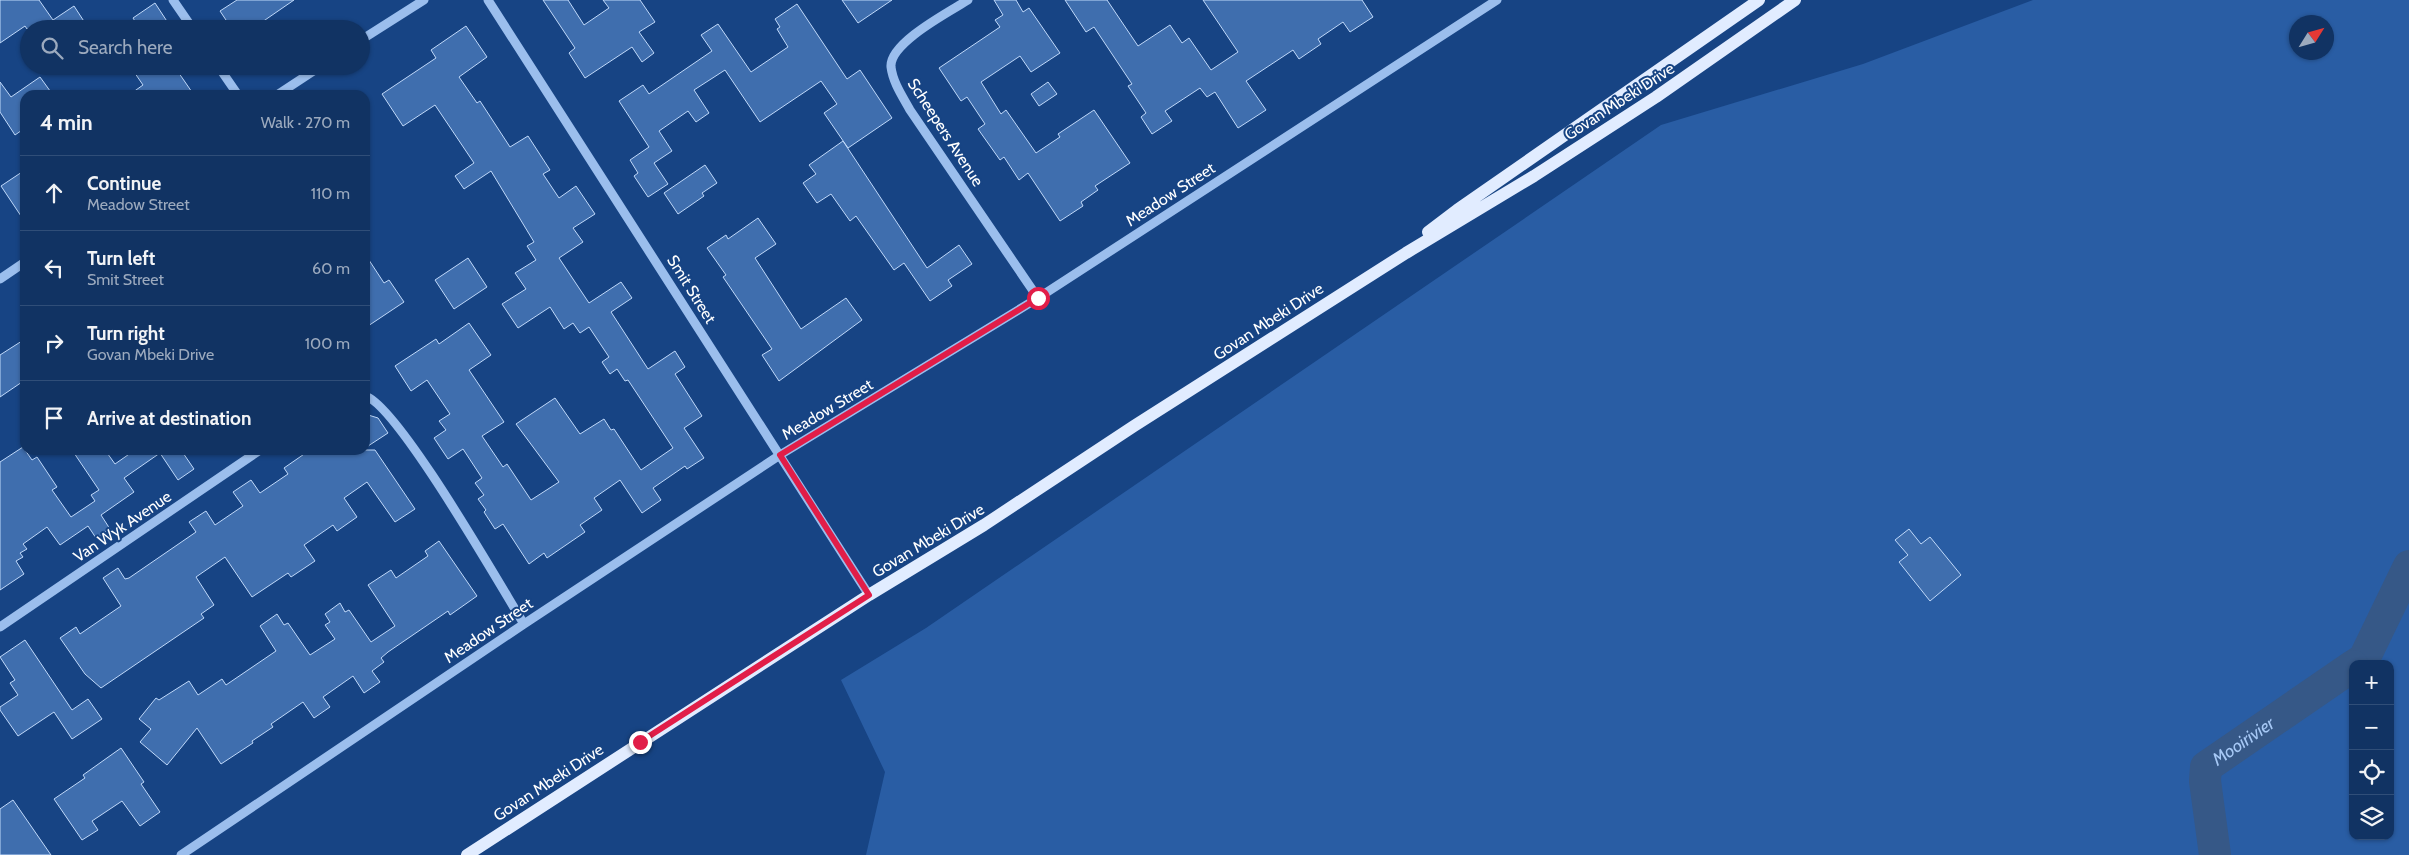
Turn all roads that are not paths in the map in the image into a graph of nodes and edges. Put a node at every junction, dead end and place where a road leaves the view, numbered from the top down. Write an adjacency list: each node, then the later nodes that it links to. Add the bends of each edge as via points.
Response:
1 (174, 0): 8 (street)
2 (424, 0): 9 (street)
3 (488, 0): 20 (street, Smit Street)
4 (968, 0): 17 (street, Scheepers Avenue, via 902,44 891,66 896,85 910,110)
5 (1498, 0): 17 (street, Meadow Street)
6 (1760, 0): 14 (main road, Govan Mbeki Drive, via 1456,210)
7 (1795, 0): 14 (main road, Govan Mbeki Drive, via 1656,97)
8 (187, 20)
9 (370, 34)
10 (224, 75): 12 (street)
11 (307, 75): 13 (street)
12 (235, 90)
13 (285, 90)
14 (1406, 253): 21 (main road, Govan Mbeki Drive, via 984,525)
15 (20, 265): 16 (street)
16 (0, 279)
17 (1038, 298): 20 (street, Meadow Street)
18 (370, 399): 22 (street, via 382,407 415,450)
19 (253, 455): 23 (street, Van Wyk Avenue)
20 (780, 455): 21 (street, Smit Street); 22 (street, Meadow Street)
21 (869, 595): 25 (main road, Govan Mbeki Drive)
22 (524, 624): 24 (street, Meadow Street)
23 (0, 627)
24 (180, 855)
25 (467, 855)

